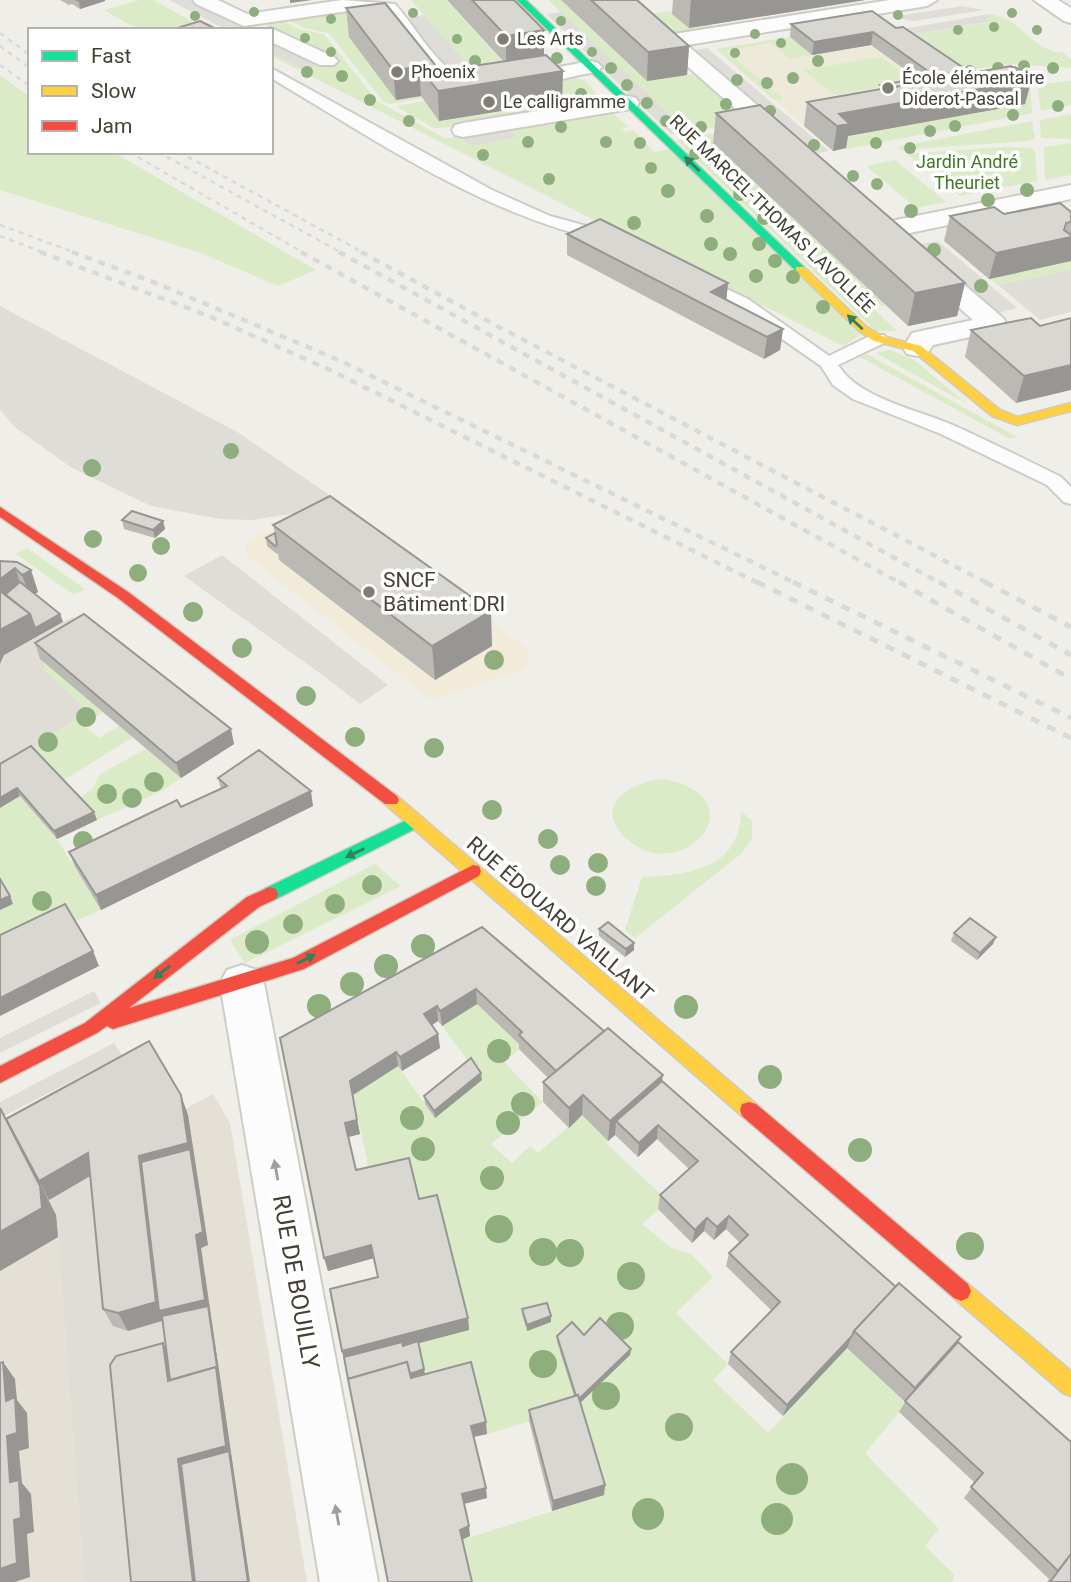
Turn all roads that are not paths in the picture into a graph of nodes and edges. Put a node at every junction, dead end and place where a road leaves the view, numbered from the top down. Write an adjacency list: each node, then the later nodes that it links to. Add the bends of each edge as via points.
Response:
1 (203, 0): 8 (street)
2 (521, 0): 13 (street, RUE MARCEL-THOMAS LAVOLLÉE)
3 (927, 0): 11 (street)
4 (1044, 0): 7 (street)
5 (628, 4): 6 (street); 11 (street)
6 (657, 5)
7 (1071, 17)
8 (244, 20): 9 (street); 13 (street, via 355,4 388,8 445,76 459,84)
9 (259, 28)
10 (273, 35): 12 (street)
11 (670, 41): 17 (street)
12 (327, 61)
13 (591, 67): 15 (street, RUE MARCEL-THOMAS LAVOLLÉE)
14 (273, 73): 19 (lane, via 491,196 540,219)
15 (628, 103): 16 (street); 21 (street, RUE MARCEL-THOMAS LAVOLLÉE, one-way to 15)
16 (463, 130)
17 (802, 156)
18 (1066, 198): 22 (street, via 877,222 993,324 922,339)
19 (624, 243)
20 (683, 273): 23 (lane, via 742,303)
21 (878, 339): 22 (street, RUE MARCEL-THOMAS LAVOLLÉE); 23 (lane)
22 (917, 348): 24 (street, RUE MARCEL-THOMAS LAVOLLÉE, via 996,413 1017,421)
23 (828, 363): 25 (lane, via 839,381 860,395 1054,481)
24 (1071, 407)
25 (1071, 498)
26 (3, 517): 27 (street, RUE ÉDOUARD VAILLANT, via 183,639)
27 (415, 821): 28 (street, RUE ÉDOUARD VAILLANT); 30 (street, one-way to 30, via 253,902)
28 (473, 871): 29 (street, one-way to 28, via 298,964); 32 (street, RUE ÉDOUARD VAILLANT)
29 (242, 983): 30 (street); 33 (street, RUE DE BOUILLY, one-way to 29)
30 (91, 1028): 31 (street)
31 (0, 1075)
32 (1071, 1385)
33 (349, 1582)

